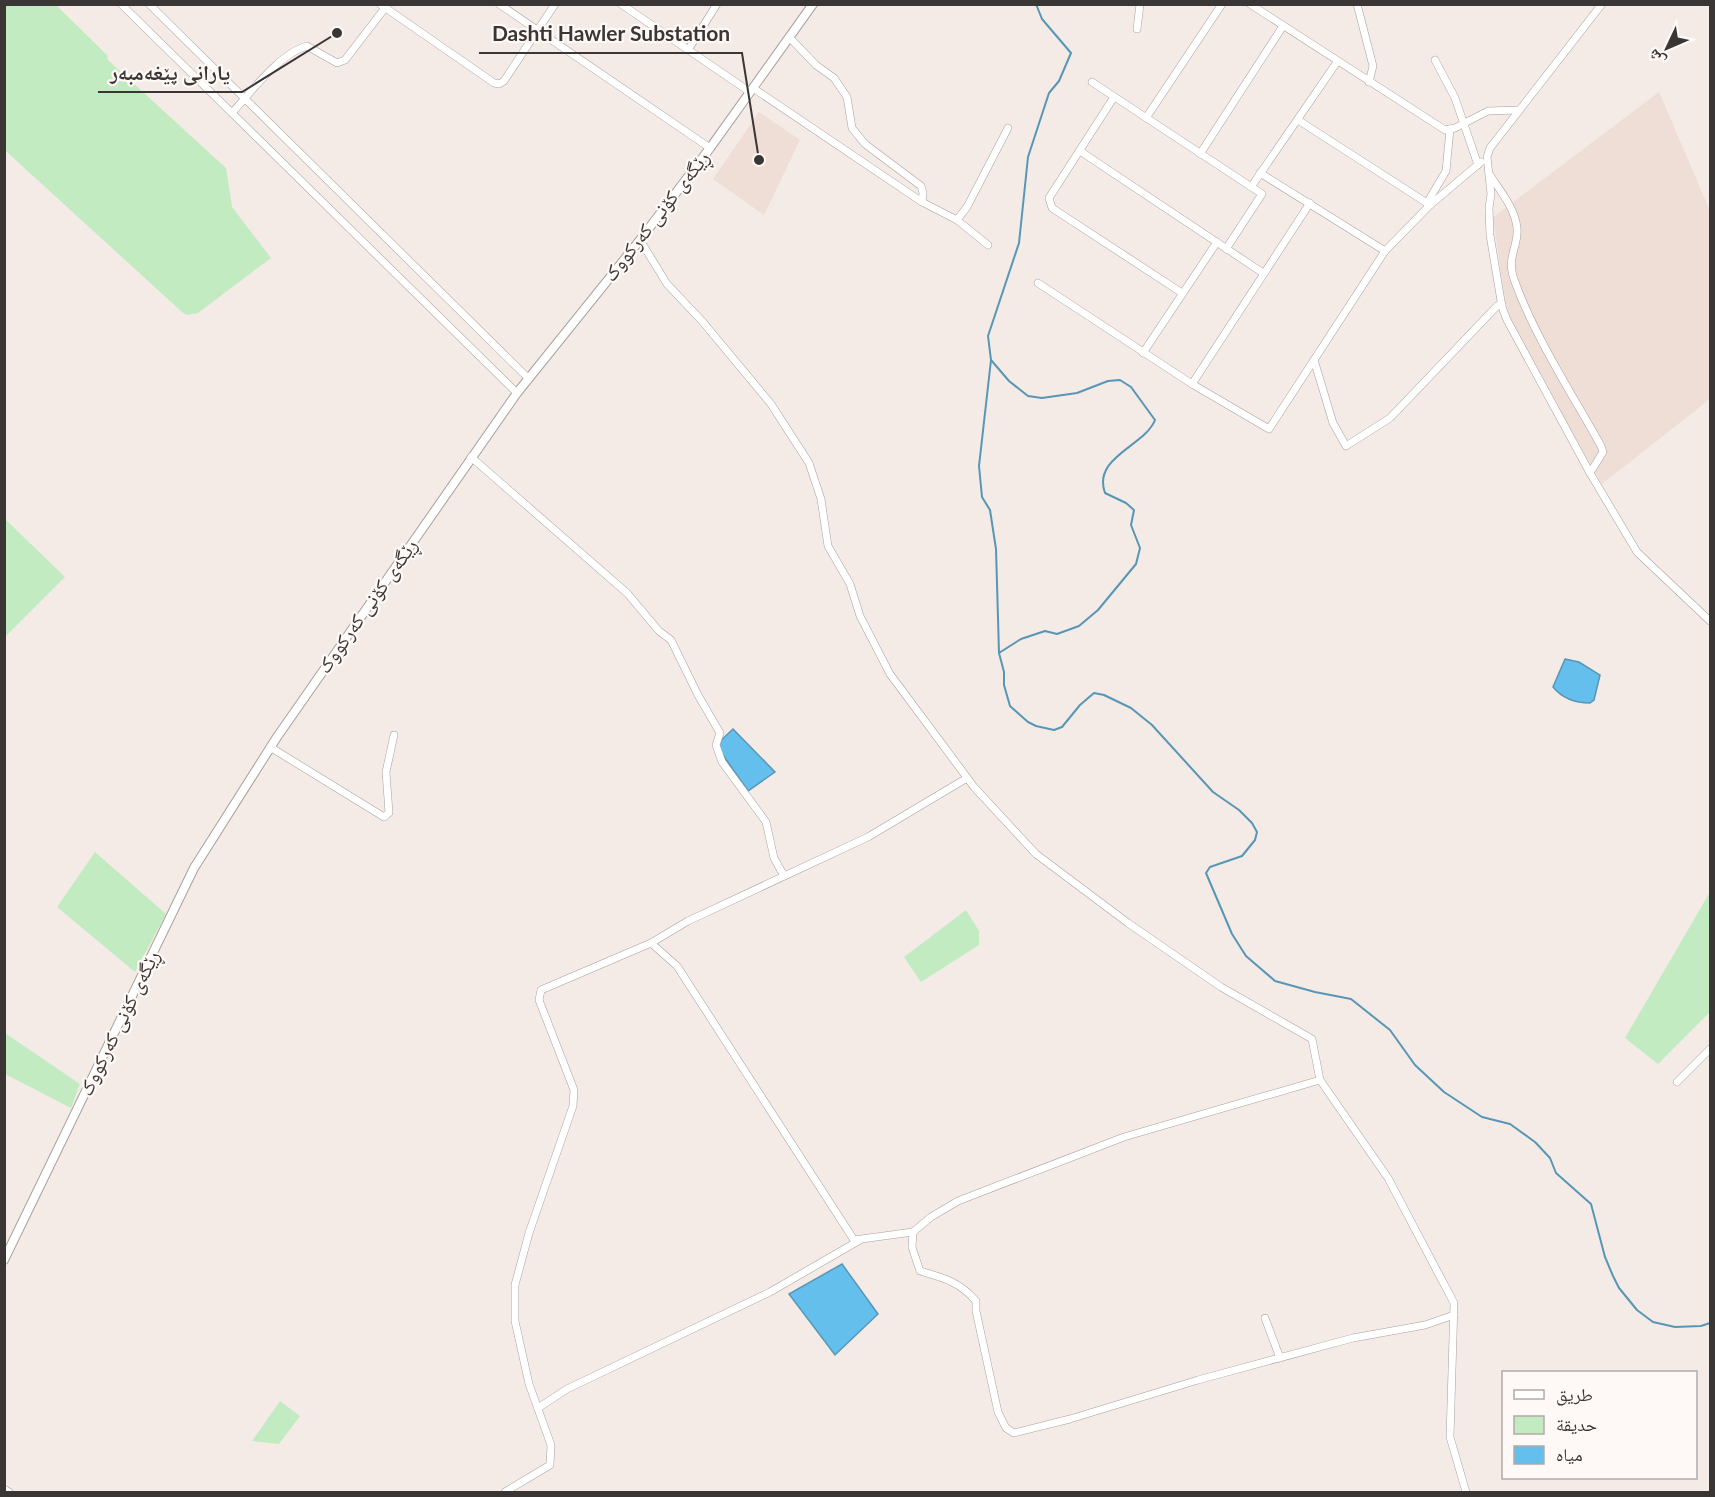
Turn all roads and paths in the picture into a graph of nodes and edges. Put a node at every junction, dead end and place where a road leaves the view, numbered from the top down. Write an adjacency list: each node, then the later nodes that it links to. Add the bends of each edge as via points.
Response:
1 (121, 4): 29 (street)
2 (149, 4): 27 (street)
3 (499, 4): 18 (street)
4 (555, 4): 18 (street)
5 (621, 4): 15 (street)
6 (639, 4): 15 (street)
7 (717, 4): 20 (street)
8 (813, 4): 19 (street, ڕێگەی کۆنی کەرکووک)
9 (1140, 4): 17 (street)
10 (1222, 4): 30 (street)
11 (1250, 4): 16 (street)
12 (1357, 4): 24 (street, via 1373,66)
13 (1602, 4): 28 (street)
14 (383, 6): 18 (street, via 499,84); 27 (street, via 345,60 337,63 307,46 297,49)
15 (633, 13): 20 (street)
16 (1282, 26): 22 (street); 37 (street)
17 (1137, 29)
18 (538, 31): 35 (street)
19 (789, 37): 25 (street, ڕێگەی کۆنی کەرکووک); 43 (street, via 834,78 847,97 852,128 865,144 921,186)
20 (688, 50): 25 (street)
21 (1435, 60): 32 (street)
22 (1337, 62): 24 (street); 31 (street)
23 (1092, 82): 26 (street)
24 (1369, 82): 34 (street, via 1445,130)
25 (751, 90): 35 (street, ڕێگەی کۆنی کەرکووک); 43 (street)
26 (1114, 97): 30 (street); 36 (street)
27 (245, 99): 29 (street); 58 (street)
28 (1519, 110): 32 (street, via 1488,111); 38 (street)
29 (232, 113): 60 (street)
30 (1146, 118): 37 (street)
31 (1298, 120): 41 (street); 45 (street)
32 (1464, 123): 34 (street); 39 (street)
33 (1008, 129): 46 (street)
34 (1450, 129): 45 (street, via 1446,171)
35 (710, 148): 47 (street, ڕێگەی کۆنی کەرکووک)
36 (1080, 151): 48 (street); 54 (street, via 1049,198 1052,208)
37 (1200, 154): 42 (street)
38 (1487, 157): 39 (street); 40 (street)
39 (1478, 165): 45 (street)
40 (1489, 172): 55 (street, via 1490,235); 62 (street, via 1512,209 1518,229 1510,261 1514,279 1533,324 1601,446 1603,452)
41 (1260, 173): 42 (street); 44 (street)
42 (1251, 187): 50 (street, via 1262,194)
43 (922, 202): 46 (street)
44 (1310, 203): 51 (street); 52 (street)
45 (1429, 204): 51 (street)
46 (957, 220): 49 (street)
47 (640, 240): 58 (street, ڕێگەی کۆنی کەرکووک); 66 (street, via 667,284 771,404 809,463 821,499 828,546 850,584 860,616 891,674)
48 (1216, 242): 50 (street); 54 (street)
49 (988, 246)
50 (1226, 249): 52 (street)
51 (1384, 251): 57 (street)
52 (1263, 273): 59 (street)
53 (1038, 283): 56 (street)
54 (1182, 293): 56 (street)
55 (1502, 304): 57 (street, via 1390,418 1346,446 1333,423); 62 (street)
56 (1143, 353): 59 (street)
57 (1314, 360): 59 (street, via 1269,429)
58 (528, 378): 60 (street, ڕێگەی کۆنی کەرکووک)
59 (1192, 384)
60 (517, 393): 61 (street, ڕێگەی کۆنی کەرکووک)
61 (471, 457): 65 (street, ڕێگەی کۆنی کەرکووک); 67 (street, via 627,593 671,640 720,733 716,745 722,762 766,822 774,858)
62 (1590, 473): 63 (street, via 1637,552)
63 (1710, 621)
64 (394, 735): 65 (street, via 386,772 389,813 384,817)
65 (270, 747): 74 (street, ڕێگەی کۆنی کەرکووک, via 194,868)
66 (967, 777): 67 (street, via 868,837); 70 (street, via 1036,854 1221,987 1312,1040)
67 (784, 876): 68 (street, via 688,921)
68 (651, 944): 73 (street, via 677,966 854,1240); 78 (street, via 541,990 539,1000 574,1090 573,1106 515,1285 515,1321)
69 (1710, 1049): 71 (street)
70 (1320, 1080): 72 (street, via 1124,1137 958,1201); 75 (street, via 1388,1178 1454,1303)
71 (1677, 1082)
72 (913, 1232): 73 (street); 77 (street, via 912,1247 920,1271 947,1279 976,1301 998,1412 1006,1428 1014,1433)
73 (862, 1239): 78 (street, via 770,1292 567,1389)
74 (4, 1260)
75 (1454, 1315): 77 (street); 82 (street, via 1450,1437)
76 (1265, 1318): 77 (street)
77 (1280, 1358)
78 (537, 1408): 81 (street, via 551,1445 550,1465)
79 (4, 1489): 80 (street)
80 (9, 1492)
81 (505, 1492)
82 (1466, 1492)

